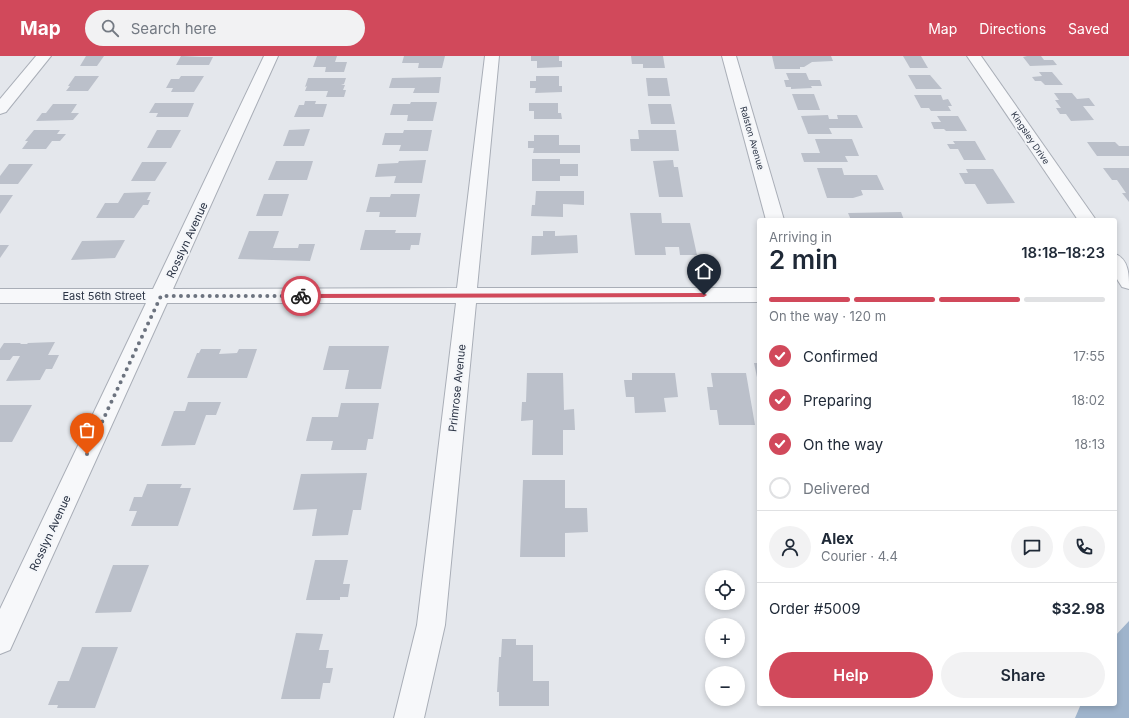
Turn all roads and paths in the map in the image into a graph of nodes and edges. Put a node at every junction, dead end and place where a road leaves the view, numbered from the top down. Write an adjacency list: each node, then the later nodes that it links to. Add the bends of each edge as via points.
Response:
1 (44, 56): 6 (street)
2 (271, 56): 15 (street, Rosslyn Avenue)
3 (492, 56): 16 (street, Primrose Avenue)
4 (729, 56): 7 (street, Ralston Avenue)
5 (974, 56): 8 (street, Kingsley Drive)
6 (0, 109)
7 (774, 218)
8 (1085, 218)
9 (1117, 265): 10 (street)
10 (1129, 282)
11 (1117, 290): 12 (street)
12 (1129, 290)
13 (757, 295): 16 (street, East 56th Street)
14 (0, 296): 15 (street, East 56th Street)
15 (161, 296): 16 (street, East 56th Street); 17 (street, Rosslyn Avenue)
16 (466, 296): 18 (street, Primrose Avenue, via 431,625)
17 (0, 640)
18 (409, 718)

